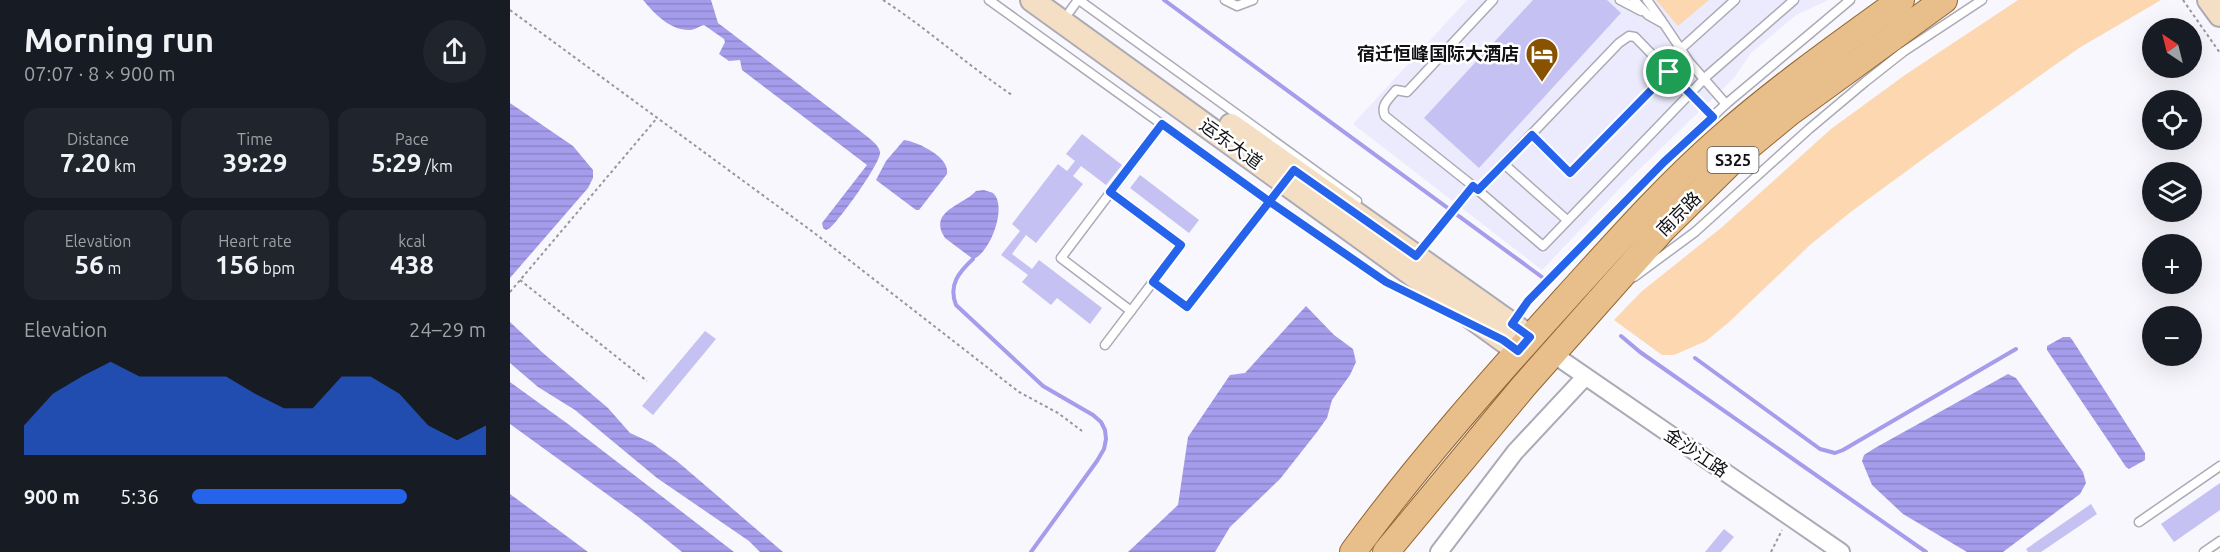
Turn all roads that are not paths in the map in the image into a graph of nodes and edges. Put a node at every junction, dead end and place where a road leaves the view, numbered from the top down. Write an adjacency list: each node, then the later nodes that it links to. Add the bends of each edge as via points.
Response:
1 (989, 0): 27 (lane)
2 (1032, 0): 30 (main road, 运东大道)
3 (1225, 0): 4 (lane, via 1237,6)
4 (1253, 0)
5 (1493, 0): 31 (lane, via 1407,92 1396,90 1382,111)
6 (1620, 0): 17 (lane)
7 (1634, 0): 17 (lane)
8 (1647, 0): 19 (lane)
9 (1735, 0): 20 (lane)
10 (1794, 0): 22 (lane)
11 (1850, 0): 25 (lane)
12 (1901, 0): 39 (main road, 南京路 / S325, via 1776,91 1719,139)
13 (1944, 0): 24 (main road, 南京路 / S325)
14 (1982, 0): 24 (lane)
15 (2209, 0): 18 (main road)
16 (1071, 3): 30 (main road, 运东大道); 34 (lane)
17 (1648, 15): 19 (lane)
18 (2220, 15)
19 (1664, 24): 20 (lane)
20 (1680, 48): 21 (lane); 22 (lane)
21 (1666, 68): 23 (lane); 28 (lane, via 1635,37 1624,38); 28 (lane, via 1570,173)
22 (1704, 80): 23 (lane); 25 (lane)
23 (1691, 93): 26 (lane); 35 (lane)
24 (1834, 94): 41 (main road, 南京路 / S325, via 1789,112 1737,156 1663,229)
25 (1726, 104): 26 (lane)
26 (1713, 117): 39 (lane, via 1528,301)
27 (1162, 124): 32 (lane); 33 (lane)
28 (1532, 135): 29 (lane)
29 (1504, 164): 31 (lane); 35 (lane)
30 (1289, 176): 33 (lane); 36 (main road, 运东大道)
31 (1476, 188): 35 (lane, via 1543,246); 36 (lane)
32 (1110, 192): 37 (lane, via 1181,245); 38 (lane, via 1060,258)
33 (1270, 202): 36 (lane); 37 (lane, via 1187,307)
34 (1368, 208)
35 (1567, 220)
36 (1410, 260): 39 (main road, 运东大道)
37 (1153, 282): 38 (lane)
38 (1131, 311): 40 (lane)
39 (1516, 338): 46 (main road, 南京路 / S325, via 1500,373 1421,464)
40 (1105, 345)
41 (1553, 354): 42 (street, 金沙江路); 47 (main road, 南京路 / S325)
42 (1585, 377): 48 (street, via 1515,452); 49 (street, 金沙江路)
43 (2220, 466): 44 (lane)
44 (2139, 522)
45 (2220, 541): 50 (lane)
46 (1353, 552)
47 (1386, 552)
48 (1439, 552)
49 (1840, 552)
50 (2204, 552)

